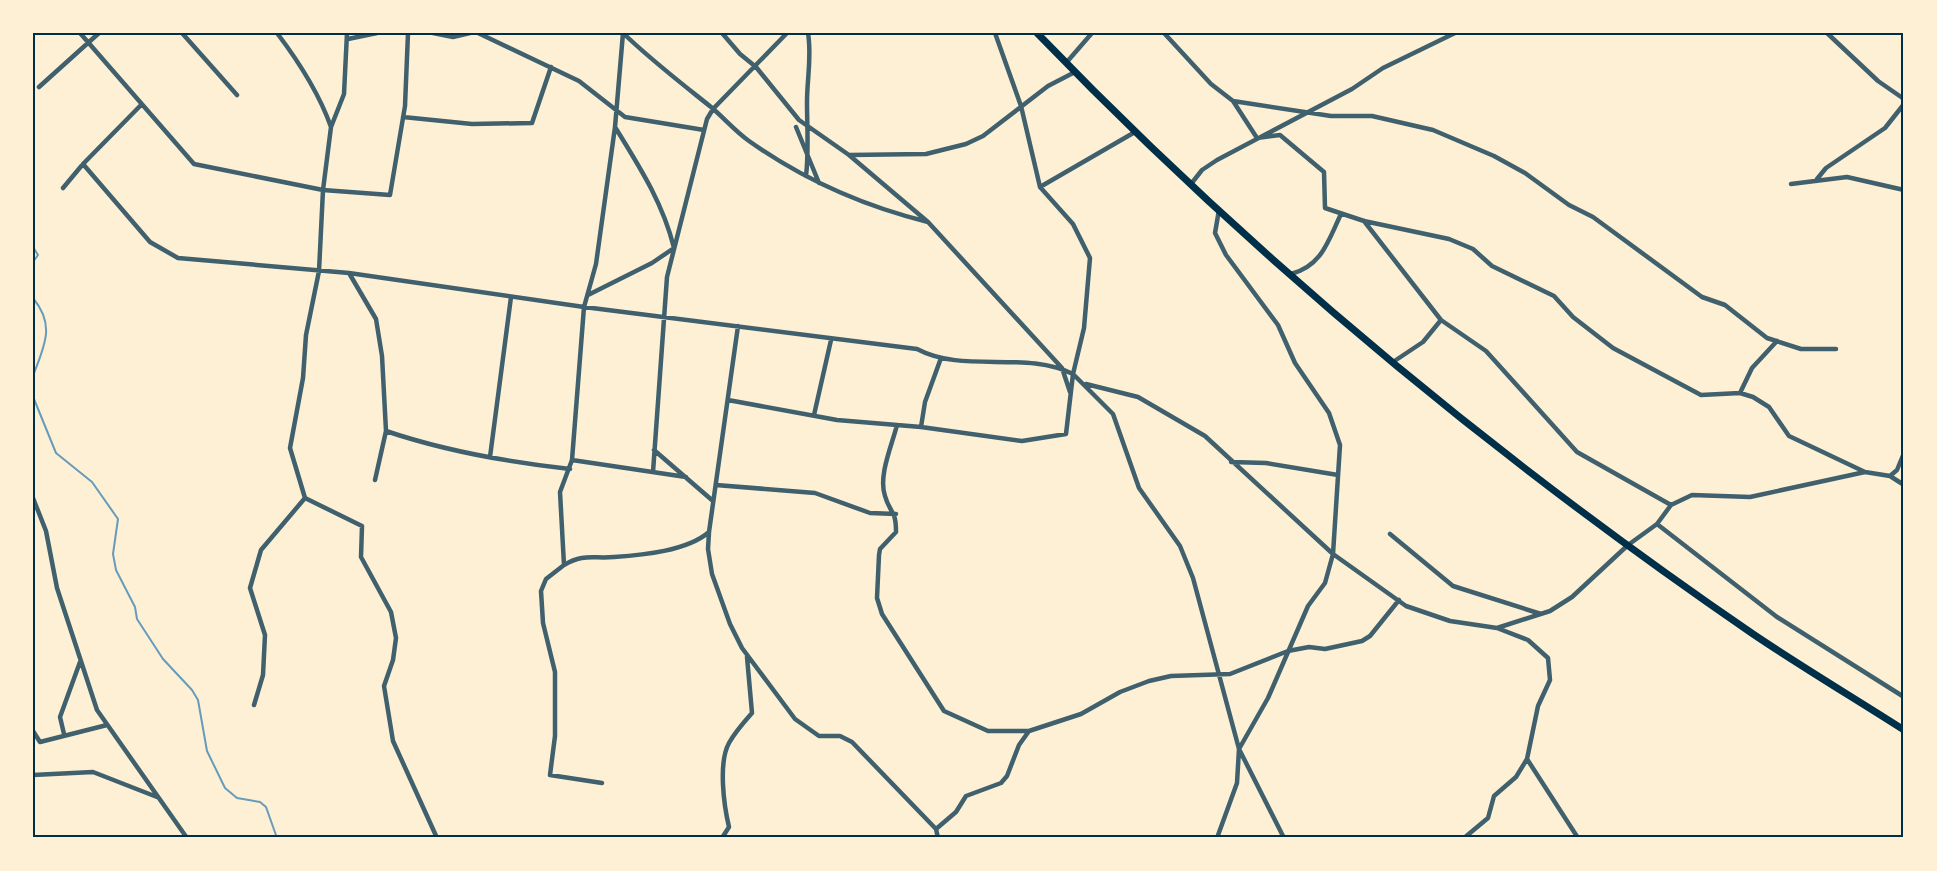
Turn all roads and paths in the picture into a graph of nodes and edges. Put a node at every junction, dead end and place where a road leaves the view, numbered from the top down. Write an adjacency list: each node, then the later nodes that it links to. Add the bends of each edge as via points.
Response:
1 (80, 33): 22 (street)
2 (99, 33): 22 (street)
3 (182, 33): 28 (street)
4 (278, 33): 38 (street, via 297,59)
5 (347, 33): 21 (street)
6 (377, 33): 21 (street)
7 (408, 33): 37 (street)
8 (433, 33): 9 (street, via 453,37)
9 (470, 33)
10 (478, 33): 24 (street)
11 (623, 33): 34 (street); 35 (street)
12 (722, 33): 25 (street)
13 (787, 33): 25 (street)
14 (808, 33): 41 (street)
15 (995, 33): 33 (street)
16 (1037, 33): 23 (highway)
17 (1092, 33): 23 (street)
18 (1164, 33): 30 (street, via 1211,84)
19 (1455, 33): 36 (street, via 1383,68)
20 (1827, 33): 29 (street, via 1878,81)
21 (348, 39): 38 (street, via 344,94)
22 (87, 43): 27 (street); 32 (street)
23 (1066, 63): 26 (highway)
24 (551, 66): 35 (street, via 579,81); 37 (street, via 532,123 471,124)
25 (756, 67): 34 (street); 41 (street)
26 (1075, 72): 33 (street); 43 (highway)
27 (39, 87)
28 (237, 95)
29 (1904, 99)
30 (1233, 101): 36 (street); 44 (street)
31 (1904, 104): 49 (street, via 1885,128 1826,168)
32 (141, 105): 47 (street); 55 (street, via 194,164)
33 (1021, 106): 45 (street, via 966,144 926,153); 53 (street)
34 (713, 109): 42 (street); 48 (street, via 748,140)
35 (615, 111): 39 (street); 42 (street, via 625,117)
36 (1310, 112): 44 (street); 72 (street, via 1372,116 1433,130 1494,156 1593,217 1702,297 1725,305 1767,338)
37 (404, 117): 55 (street, via 390,195)
38 (331, 127): 55 (street)
39 (615, 127): 61 (street, via 652,188); 65 (street)
40 (796, 127): 46 (street)
41 (809, 128): 45 (street); 46 (street)
42 (704, 130): 61 (street)
43 (1135, 132): 51 (highway); 53 (street)
44 (1257, 138): 51 (street, via 1217,160); 58 (street, via 1280,135 1307,155 1324,172 1325,208)
45 (849, 155): 60 (street)
46 (808, 157): 48 (street); 50 (street)
47 (83, 164): 54 (street); 62 (street, via 150,242 178,258)
48 (807, 176): 50 (street)
49 (1817, 179): 52 (street); 56 (street, via 1847,177)
50 (819, 183): 60 (street, via 880,210)
51 (1191, 184): 57 (highway)
52 (1791, 184)
53 (1040, 187): 77 (street, via 1073,224 1090,258 1084,328)
54 (63, 189)
55 (323, 189): 62 (street)
56 (1904, 190)
57 (1219, 210): 64 (highway); 94 (street, via 1215,233 1226,255 1278,325 1295,363 1329,413 1340,446)
58 (1341, 214): 59 (street); 64 (street, via 1316,261 1307,270)
59 (1364, 221): 69 (street); 79 (street, via 1449,239 1473,249 1492,266 1554,296 1573,317 1613,348 1686,389 1701,395)
60 (928, 222): 76 (street)
61 (674, 248): 65 (street); 68 (street)
62 (319, 271): 63 (street); 101 (street, via 290,447)
63 (349, 273): 66 (street); 85 (street, via 376,319)
64 (1291, 274): 75 (highway)
65 (588, 295): 67 (street)
66 (511, 297): 67 (street); 88 (street)
67 (584, 307): 68 (street); 89 (street)
68 (666, 316): 70 (street); 86 (street)
69 (1441, 320): 75 (street, via 1423,342); 103 (street, via 1486,351 1577,452)
70 (738, 326): 71 (street); 81 (street)
71 (831, 339): 74 (street, via 917,349); 82 (street)
72 (1777, 341): 73 (street, via 1801,349); 79 (street, via 1752,368)
73 (1836, 349)
74 (941, 358): 76 (street); 84 (street, via 925,402)
75 (1393, 362): 108 (highway)
76 (1062, 369): 77 (street); 80 (street)
77 (1073, 374): 78 (street); 80 (street)
78 (1086, 384): 90 (street, via 1138,397 1205,436); 117 (street, via 1113,414 1139,488 1180,546 1193,578)
79 (1740, 393): 93 (street, via 1769,407 1789,436)
80 (1071, 396): 84 (street, via 1066,434 1022,441)
81 (728, 400): 82 (street); 98 (street)
82 (814, 415): 83 (street)
83 (897, 425): 84 (street); 104 (street, via 884,496)
84 (921, 427)
85 (386, 430): 88 (street); 97 (street)
86 (654, 450): 92 (street); 96 (street)
87 (1904, 453): 95 (street)
88 (490, 458): 91 (street)
89 (572, 460): 91 (street); 92 (street)
90 (1230, 462): 94 (street); 109 (street)
91 (570, 469): 110 (street, via 560,492)
92 (653, 472): 96 (street)
93 (1865, 472): 95 (street); 103 (street, via 1750,497 1692,495)
94 (1338, 475): 109 (street)
95 (1890, 476): 99 (street)
96 (686, 477): 102 (street)
97 (375, 480)
98 (716, 485): 102 (street); 104 (street, via 815,493 870,513)
99 (1904, 485)
100 (33, 498): 116 (street, via 46,531 57,588)
101 (305, 498): 119 (street, via 261,550 250,588 265,635 263,675); 132 (street, via 362,526 361,557 392,612 396,638 384,686 393,741)
102 (713, 501): 106 (street)
103 (1671, 505): 105 (street)
104 (896, 514): 123 (street, via 896,532 879,555 878,598 882,614 944,711 988,731)
105 (1657, 524): 108 (street); 118 (street, via 1777,617)
106 (709, 532): 110 (street, via 681,546 612,558 585,556); 115 (street, via 708,549 721,602)
107 (1390, 534): 112 (street, via 1453,586)
108 (1628, 545): 112 (street, via 1572,597); 121 (highway, via 1754,635)
109 (1333, 554): 111 (street); 114 (street, via 1325,583 1308,606)
110 (564, 565): 128 (street, via 546,579 541,591 543,622 555,672 555,736 550,775)
111 (1399, 600): 113 (street, via 1450,621); 114 (street, via 1362,641)
112 (1541, 614): 113 (street)
113 (1497, 628): 126 (street, via 1528,640 1548,658 1550,680 1538,706)
114 (1288, 651): 117 (street); 125 (street, via 1268,698)
115 (747, 655): 130 (street, via 795,719 819,736 840,736 852,741); 133 (street, via 752,713 728,744 725,755 723,801 729,827)
116 (81, 661): 120 (street, via 97,710); 124 (street, via 60,717)
117 (1218, 676): 123 (street, via 1171,676 1149,681 1081,714); 125 (street)
118 (1904, 697)
119 (254, 705)
120 (107, 724): 124 (street); 129 (street)
121 (1904, 730)
122 (33, 731): 124 (street, via 40,742)
123 (1029, 731): 130 (street, via 1001,783 966,796 956,812)
124 (64, 734)
125 (1239, 749): 135 (street, via 1237,783); 136 (street)
126 (1527, 759): 137 (street, via 1515,777 1494,796 1488,818); 138 (street)
127 (33, 776): 129 (street, via 93,772)
128 (602, 783)
129 (157, 797): 131 (street)
130 (936, 829): 134 (street)
131 (187, 838)
132 (437, 838)
133 (722, 838)
134 (938, 838)
135 (1217, 838)
136 (1284, 838)
137 (1464, 838)
138 (1578, 838)

